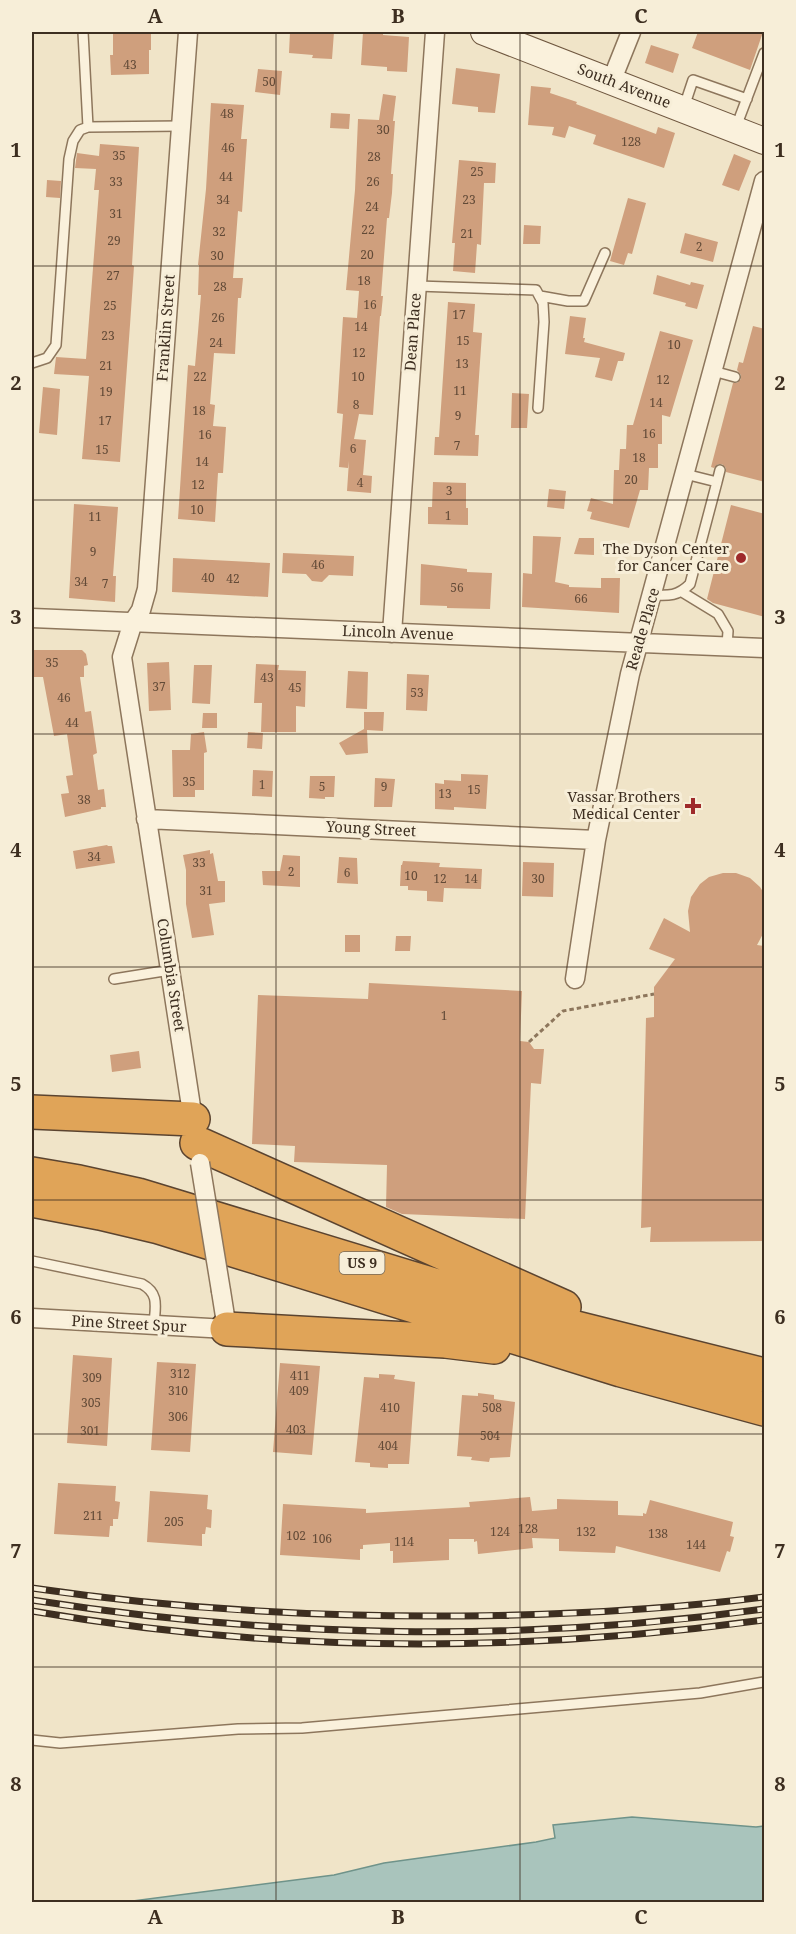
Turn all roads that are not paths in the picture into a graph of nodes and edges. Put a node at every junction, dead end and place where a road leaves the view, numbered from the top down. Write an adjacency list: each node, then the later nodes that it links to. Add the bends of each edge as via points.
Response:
1 (83, 32): 11 (lane)
2 (188, 32): 10 (street, Franklin Street)
3 (435, 32): 16 (street, Dean Place)
4 (484, 32): 7 (street, South Avenue)
5 (631, 32): 7 (street)
6 (765, 53): 8 (lane)
7 (611, 81): 9 (street, South Avenue)
8 (747, 99): 9 (lane, via 693,80); 12 (lane)
9 (683, 109): 12 (street, South Avenue)
10 (181, 126): 11 (lane); 28 (street, Franklin Street, via 147,589)
11 (88, 127): 18 (lane, via 80,130 73,141 69,159 56,345 47,358)
12 (735, 129): 13 (street, South Avenue)
13 (765, 141)
14 (765, 181): 19 (street, Reade Place)
15 (605, 253): 17 (lane, via 584,301)
16 (417, 286): 17 (lane, via 536,290); 29 (street, Dean Place)
17 (540, 296): 21 (lane, via 544,322)
18 (32, 363)
19 (713, 371): 20 (lane); 23 (street, Reade Place)
20 (735, 377)
21 (538, 408)
22 (720, 470): 24 (lane)
23 (685, 474): 24 (lane); 26 (street, Reade Place)
24 (717, 482): 25 (lane, via 690,584)
25 (682, 592): 26 (lane); 31 (lane, via 718,614 728,632)
26 (653, 595): 30 (street, Reade Place)
27 (32, 618): 28 (street, Lincoln Avenue)
28 (133, 622): 29 (street, Lincoln Avenue); 33 (street, Columbia Street, via 122,657)
29 (392, 633): 30 (street, Lincoln Avenue)
30 (640, 643): 31 (street, Lincoln Avenue); 34 (street, Reade Place, via 630,674)
31 (728, 646): 32 (street, Lincoln Avenue)
32 (765, 648)
33 (147, 819): 34 (street, Young Street); 35 (street, Columbia Street)
34 (596, 840): 37 (street, Reade Place)
35 (170, 970): 36 (lane); 39 (street, Columbia Street)
36 (114, 979)
37 (575, 979)
38 (32, 1112): 39 (highway)
39 (196, 1141): 45 (street, Columbia Street, bridge); 46 (highway, via 614,1329)
40 (32, 1174): 46 (highway, US 9, via 158,1200 534,1316)
41 (32, 1200): 47 (highway, US 9, via 159,1227)
42 (32, 1261): 44 (lane, via 151,1288 155,1298)
43 (32, 1318): 44 (street, Pine Street Spur)
44 (154, 1325): 45 (street, Pine Street Spur)
45 (227, 1329): 47 (highway, via 463,1342)
46 (691, 1358): 48 (highway, US 9)
47 (621, 1370): 49 (highway, US 9)
48 (765, 1375)
49 (765, 1409)
50 (765, 1682): 51 (lane, via 700,1693 302,1728 238,1729 75,1743)
51 (32, 1740)

